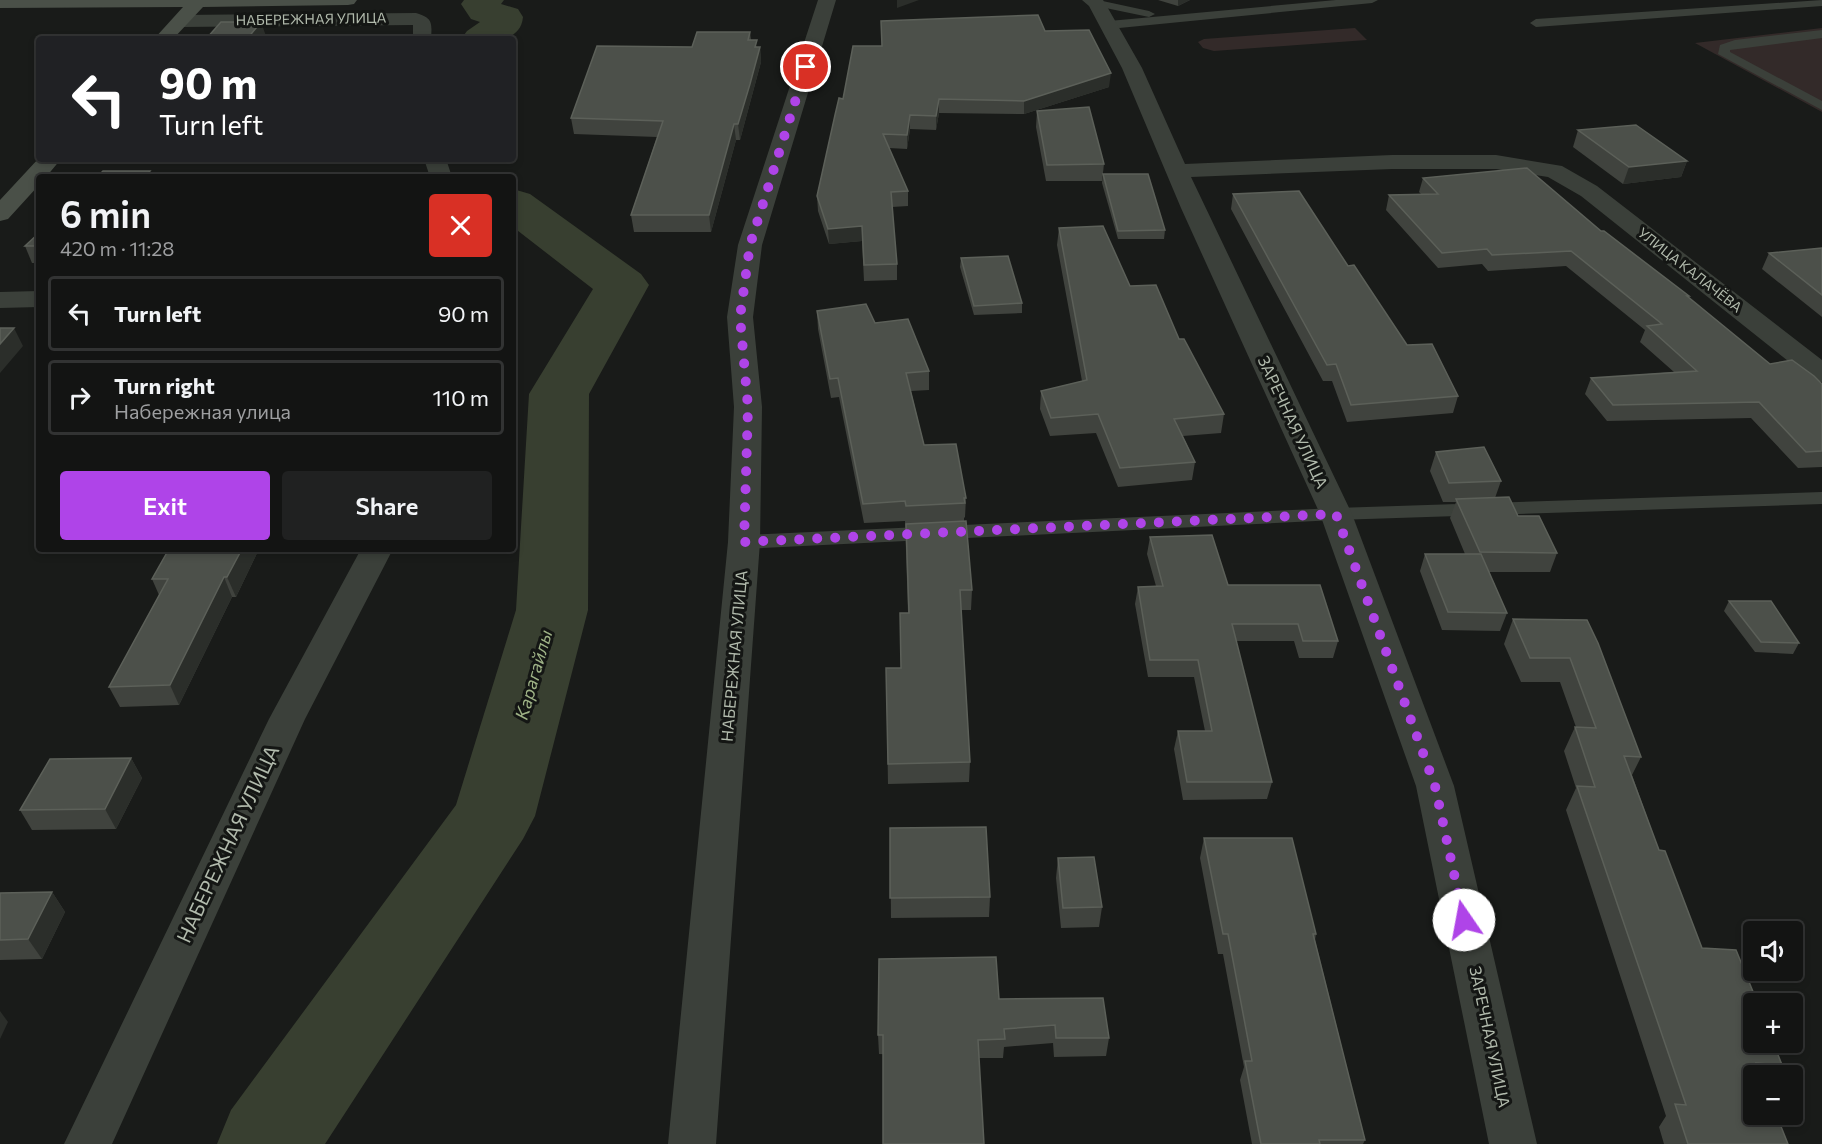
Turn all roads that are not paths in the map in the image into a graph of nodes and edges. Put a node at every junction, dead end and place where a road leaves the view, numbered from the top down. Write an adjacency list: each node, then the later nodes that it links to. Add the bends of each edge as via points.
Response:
1 (199, 0): 2 (main road); 5 (main road); 8 (main road)
2 (348, 0)
3 (826, 0): 25 (street, НАБЕРЕЖНАЯ УЛИЦА, via 750,245 740,317 748,407)
4 (1372, 0): 9 (lane)
5 (0, 3)
6 (1822, 3): 10 (lane)
7 (1099, 9): 9 (lane); 9 (lane); 16 (street, ЗАРЕЧНАЯ УЛИЦА, via 1131,68)
8 (182, 21): 12 (main road); 13 (street, НАБЕРЕЖНАЯ УЛИЦА, via 416,19 423,22)
9 (1173, 23)
10 (1536, 23)
11 (1822, 34): 14 (lane, via 1724,48 1724,54)
12 (166, 36)
13 (422, 36)
14 (1822, 106)
15 (47, 162): 17 (main road)
16 (1176, 171): 22 (street, УЛИЦА КАЛАЧЁВА, via 1392,162 1496,162 1554,171 1589,191); 24 (street, ЗАРЕЧНАЯ УЛИЦА)
17 (36, 174)
18 (36, 174): 19 (main road)
19 (0, 214)
20 (36, 299): 21 (street)
21 (0, 300)
22 (1822, 375)
23 (1822, 498): 24 (lane)
24 (1336, 514): 25 (lane); 29 (street, ЗАРЕЧНАЯ УЛИЦА, via 1435,786)
25 (744, 542): 28 (street, НАБЕРЕЖНАЯ УЛИЦА)
26 (375, 552): 27 (street, НАБЕРЕЖНАЯ УЛИЦА, via 287,719)
27 (88, 1144)
28 (692, 1144)
29 (1513, 1144)

